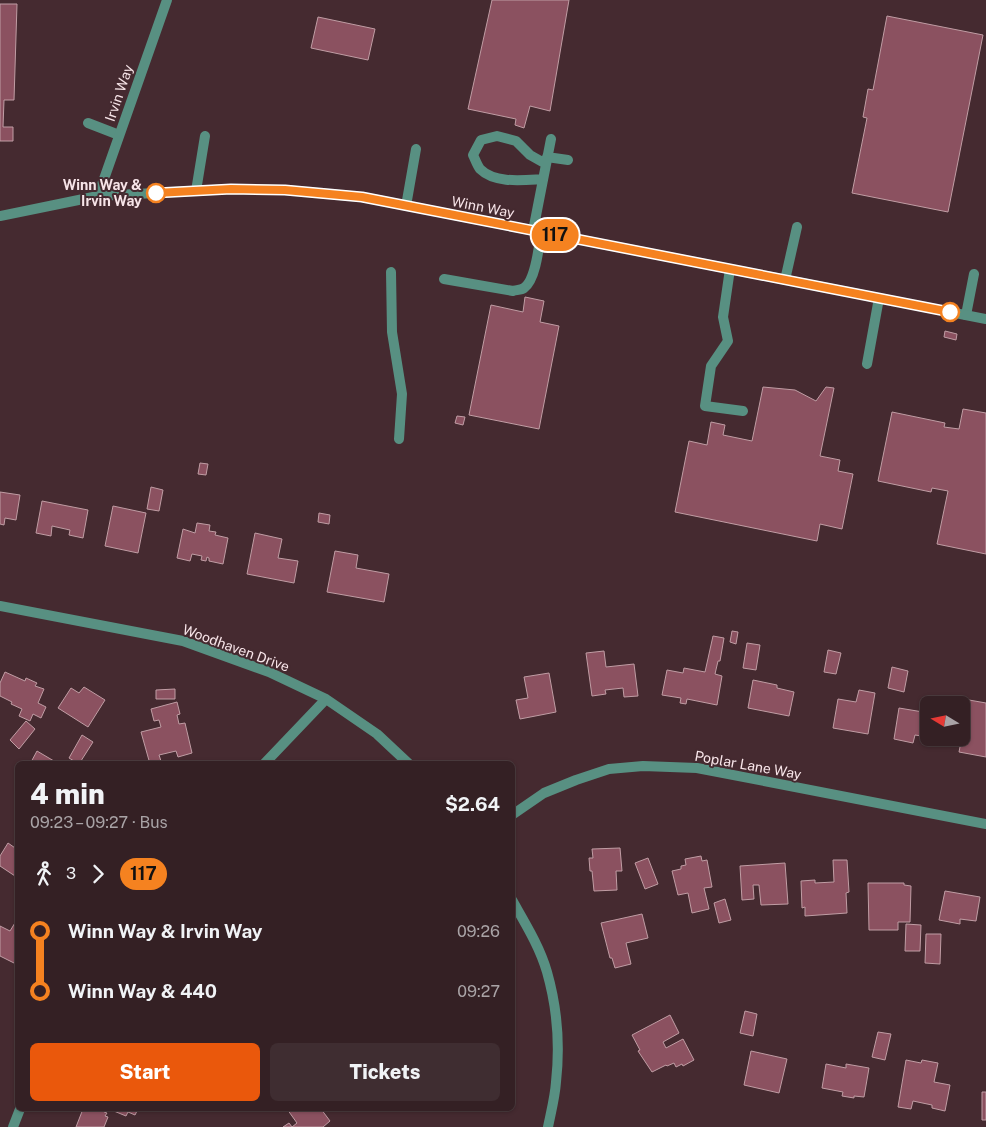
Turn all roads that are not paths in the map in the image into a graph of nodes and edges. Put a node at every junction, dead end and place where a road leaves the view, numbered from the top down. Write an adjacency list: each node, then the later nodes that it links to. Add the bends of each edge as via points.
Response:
1 (167, 0): 3 (street, Irvin Way)
2 (88, 123): 3 (street)
3 (119, 135): 11 (street, Irvin Way)
4 (205, 136): 10 (street)
5 (551, 139): 7 (street)
6 (416, 148): 12 (street)
7 (546, 160): 8 (street); 9 (street); 9 (street, via 530,155 516,141 497,136 481,140 472,154 480,169 494,177 516,181)
8 (568, 160)
9 (543, 179): 15 (street)
10 (196, 191): 11 (street, Winn Way); 12 (street, Winn Way, via 285,190 362,197)
11 (98, 196): 13 (street, Winn Way)
12 (406, 206): 15 (street, Winn Way)
13 (0, 216)
14 (797, 227): 20 (street)
15 (537, 231): 16 (street, Winn Way); 19 (street, via 533,274 521,290)
16 (730, 269): 20 (street, Winn Way); 25 (street, via 723,317 728,341 711,366 705,406)
17 (391, 272): 26 (street, via 392,332 402,394)
18 (974, 274): 22 (street)
19 (444, 279)
20 (785, 280): 21 (street, Winn Way)
21 (879, 298): 22 (street, Winn Way); 24 (street)
22 (966, 315): 23 (street, Winn Way)
23 (986, 319)
24 (867, 364)
25 (743, 411)
26 (399, 439)
27 (0, 606): 28 (street, Woodhaven Drive, via 183,641 269,672)
28 (326, 698): 29 (street); 30 (street, Woodhaven Drive)
29 (267, 761)
30 (407, 761)
31 (515, 813): 32 (street, Poplar Lane Way, via 544,793 576,780 609,769 643,766 697,768)
32 (986, 824)
33 (515, 905): 36 (street, via 547,971 555,1006 556,1082)
34 (19, 1111): 35 (street)
35 (12, 1127)
36 (548, 1127)

